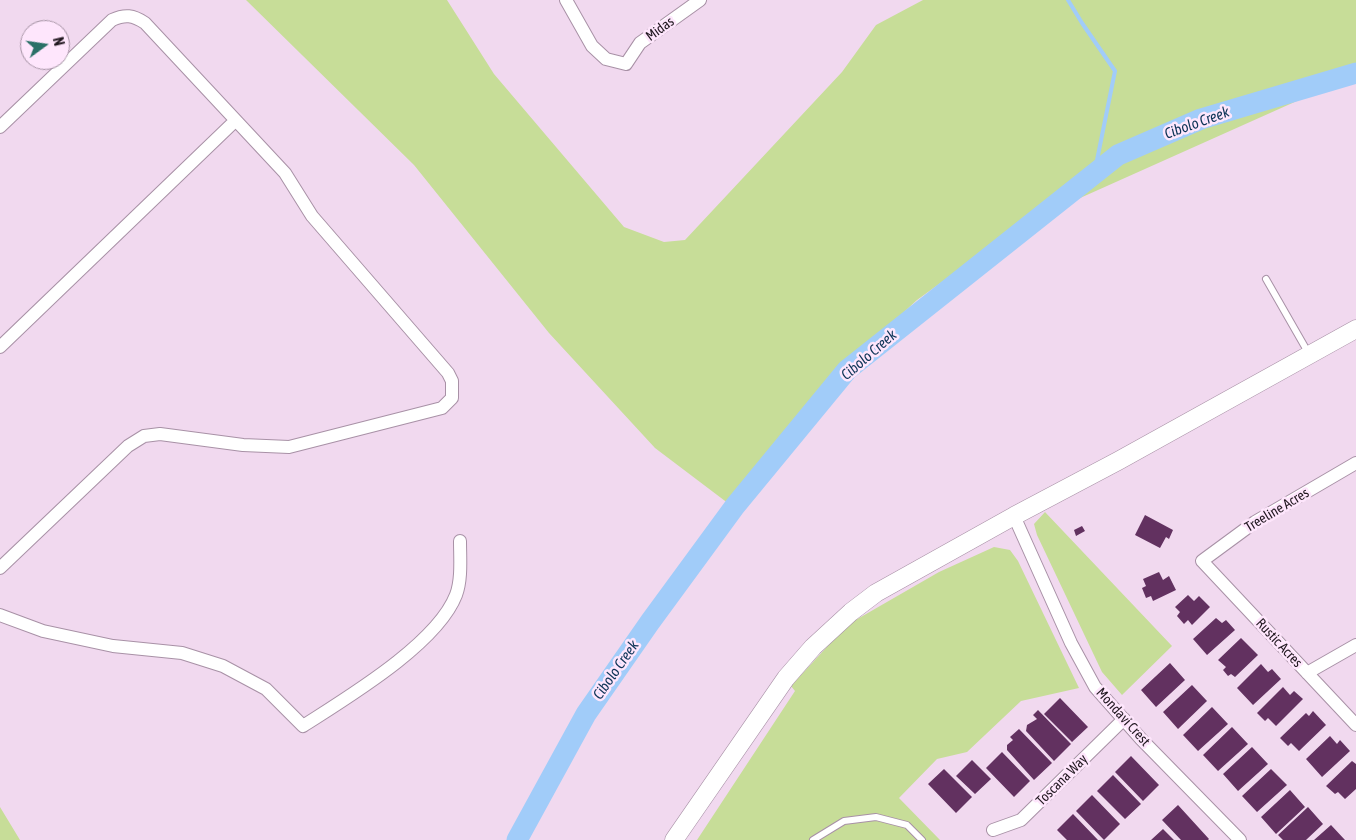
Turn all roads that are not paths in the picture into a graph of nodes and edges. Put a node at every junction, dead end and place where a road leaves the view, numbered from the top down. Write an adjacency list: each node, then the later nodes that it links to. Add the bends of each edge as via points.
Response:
1 (566, 0): 2 (street, Midas, via 592,46 606,60 626,64 640,43)
2 (700, 0)
3 (235, 121): 4 (street, via 145,23 123,15 105,26); 7 (street); 13 (street, via 285,173 312,216 448,373 457,401 442,408 289,447 243,446 160,434 144,436 128,446)
4 (0, 127)
5 (1266, 279): 8 (lane)
6 (1356, 329): 8 (main road)
7 (0, 347)
8 (1310, 355): 10 (main road)
9 (1356, 463): 12 (street, Treeline Acres, via 1255,522)
10 (1014, 516): 17 (street, Mondavi Crest, via 1095,687); 20 (main road, via 876,593 812,647 767,703)
11 (460, 541): 14 (street, via 457,594 438,626 398,660 303,726 266,689 223,666 182,653 113,646 43,631)
12 (1202, 561): 16 (street, Rustic Acres)
13 (0, 568)
14 (0, 615)
15 (1356, 646): 16 (street)
16 (1307, 673): 18 (street, Rustic Acres)
17 (1124, 719): 19 (street, Toscana Way, via 1021,820); 23 (street, Mondavi Crest)
18 (1356, 725)
19 (993, 830)
20 (674, 840)
21 (813, 840): 22 (lane, via 844,821 876,817 907,825)
22 (922, 840)
23 (1239, 840)

